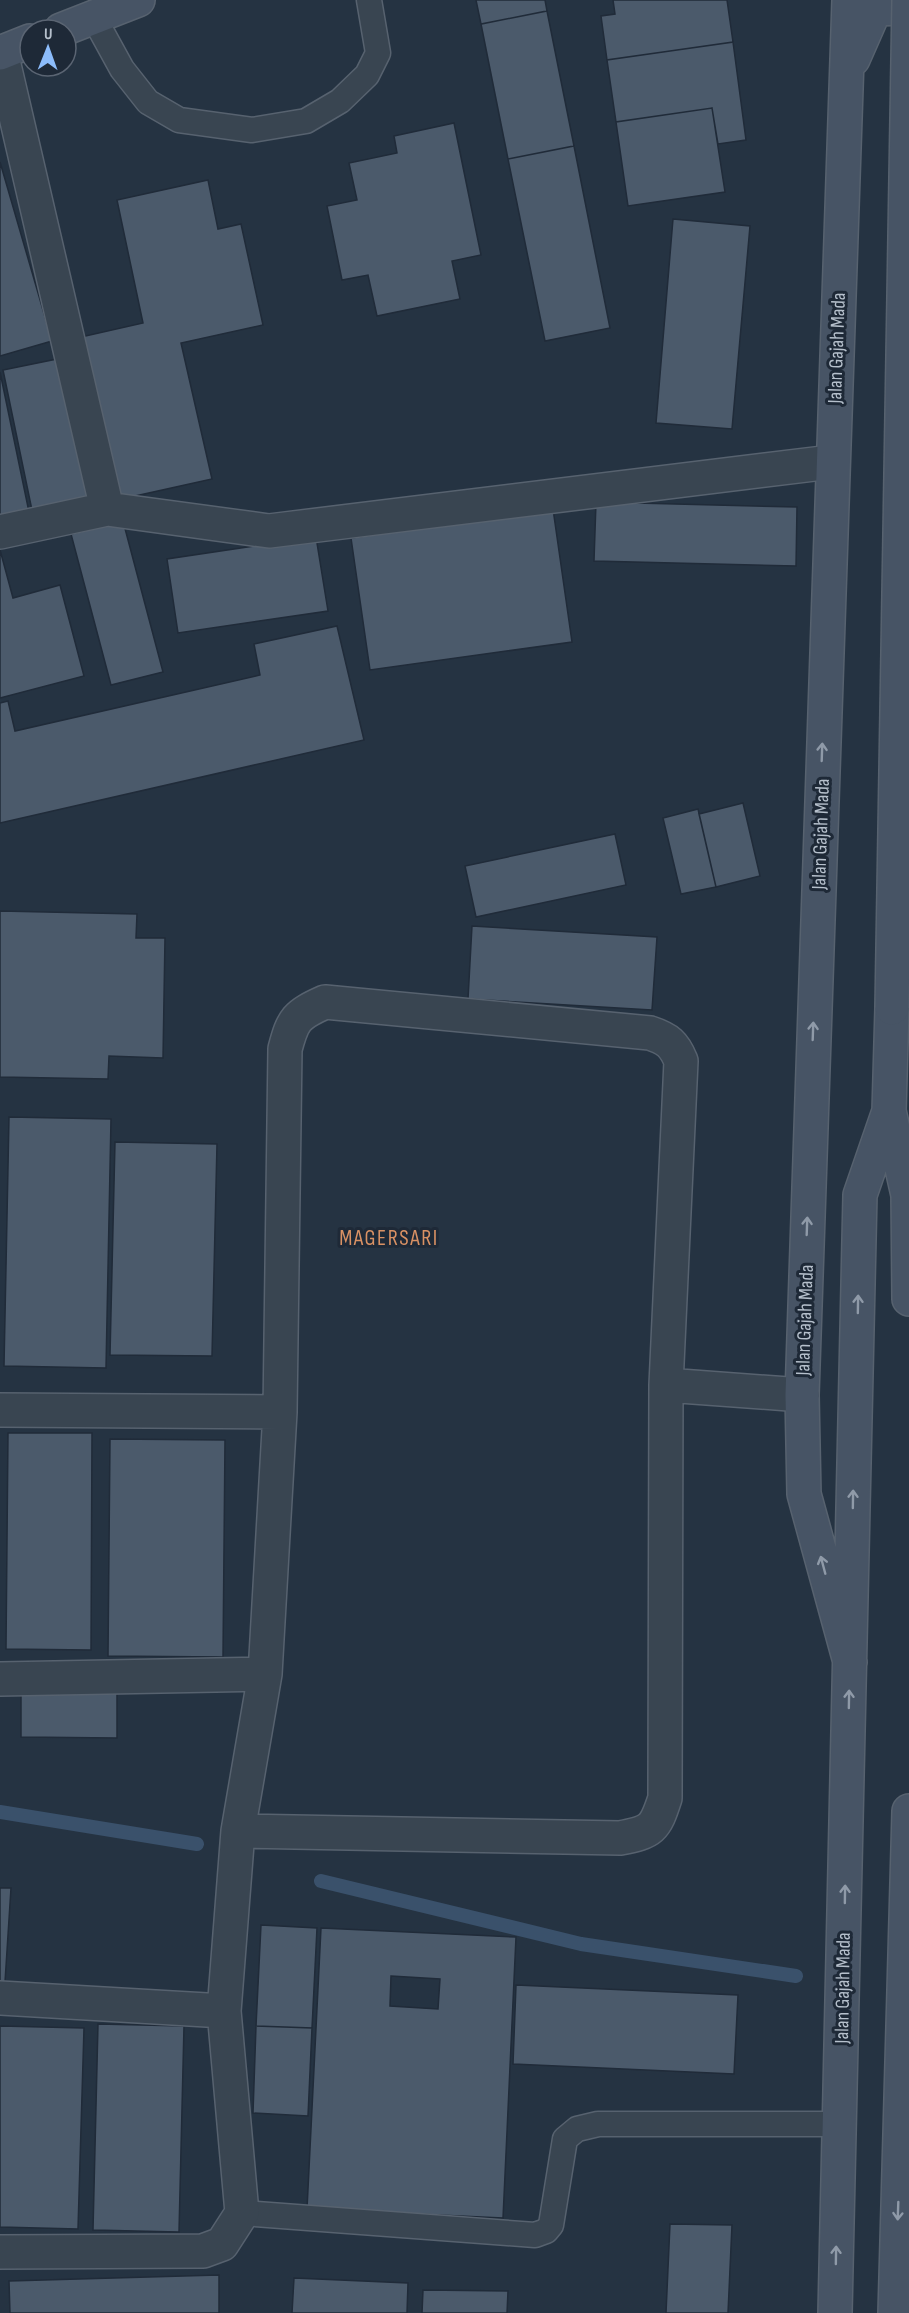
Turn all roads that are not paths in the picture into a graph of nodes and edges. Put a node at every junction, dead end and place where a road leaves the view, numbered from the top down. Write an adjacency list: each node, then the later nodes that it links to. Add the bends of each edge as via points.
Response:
1 (138, 0): 6 (main road)
2 (369, 0): 6 (lane, via 378,53 367,75 340,101 306,121 252,130 179,120 148,102 122,69)
3 (849, 0): 9 (main road, Jalan Gajah Mada)
4 (909, 0): 13 (main road, bridge)
5 (909, 8): 9 (main road, via 876,9)
6 (94, 18): 7 (main road)
7 (78, 24)
8 (10, 49): 11 (street)
9 (848, 68): 10 (main road, Jalan Gajah Mada)
10 (831, 462): 11 (street, via 269,531); 16 (main road, Jalan Gajah Mada, one-way to 10)
11 (107, 509): 12 (street)
12 (0, 532)
13 (889, 1111): 14 (main road, via 908,1195); 19 (main road, Jalan Gajah Mada, one-way to 13, via 860,1195)
14 (909, 1299)
15 (666, 1385): 16 (street); 18 (street, via 681,1061 675,1045 650,1033 325,1002 301,1012 292,1025 285,1049); 23 (street, via 665,1798 657,1824 643,1833 620,1838)
16 (802, 1395): 19 (main road, Jalan Gajah Mada, one-way to 16, via 804,1494)
17 (0, 1410): 18 (street)
18 (280, 1412): 20 (street)
19 (850, 1662): 27 (main road, Jalan Gajah Mada, one-way to 19)
20 (265, 1674): 21 (street); 23 (street)
21 (0, 1678)
22 (909, 1811): 25 (main road)
23 (238, 1831): 26 (street)
24 (0, 1998): 26 (street)
25 (906, 2005): 31 (main road, one-way to 31)
26 (224, 2011): 28 (street)
27 (839, 2124): 28 (lane, via 598,2124 577,2129 565,2139 552,2225 535,2235); 30 (main road, Jalan Gajah Mada, one-way to 27)
28 (242, 2213): 29 (street, via 222,2244 203,2251)
29 (0, 2252)
30 (835, 2313)
31 (895, 2313)

